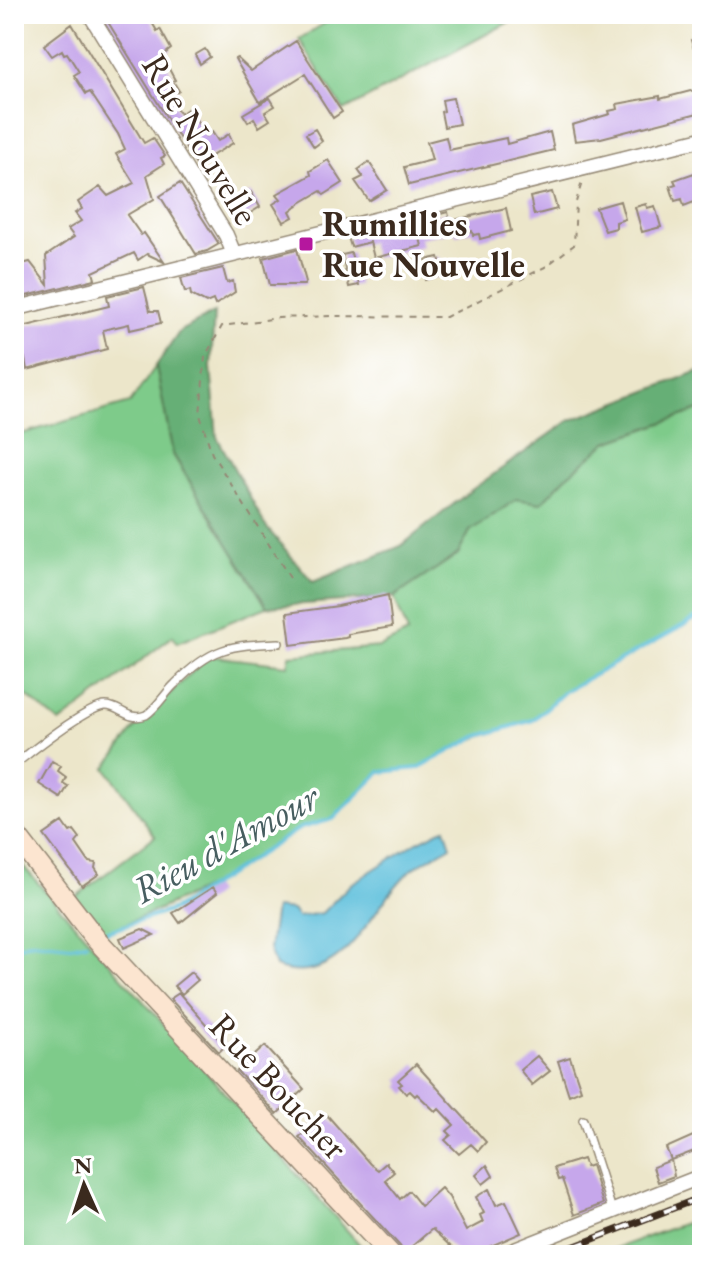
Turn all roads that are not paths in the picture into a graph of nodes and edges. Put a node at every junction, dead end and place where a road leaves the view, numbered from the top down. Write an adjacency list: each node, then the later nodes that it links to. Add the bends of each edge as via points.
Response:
1 (90, 14): 3 (street, Rue Nouvelle)
2 (702, 139): 3 (street)
3 (234, 254): 4 (street)
4 (14, 309)
5 (279, 643): 6 (lane, via 234,645 205,658 146,715 129,717 109,705 98,707)
6 (14, 765)
7 (14, 833): 11 (street, Rue Boucher, via 118,963)
8 (583, 1120): 10 (lane)
9 (702, 1176): 10 (street)
10 (612, 1210): 12 (street)
11 (391, 1255)
12 (502, 1255)

